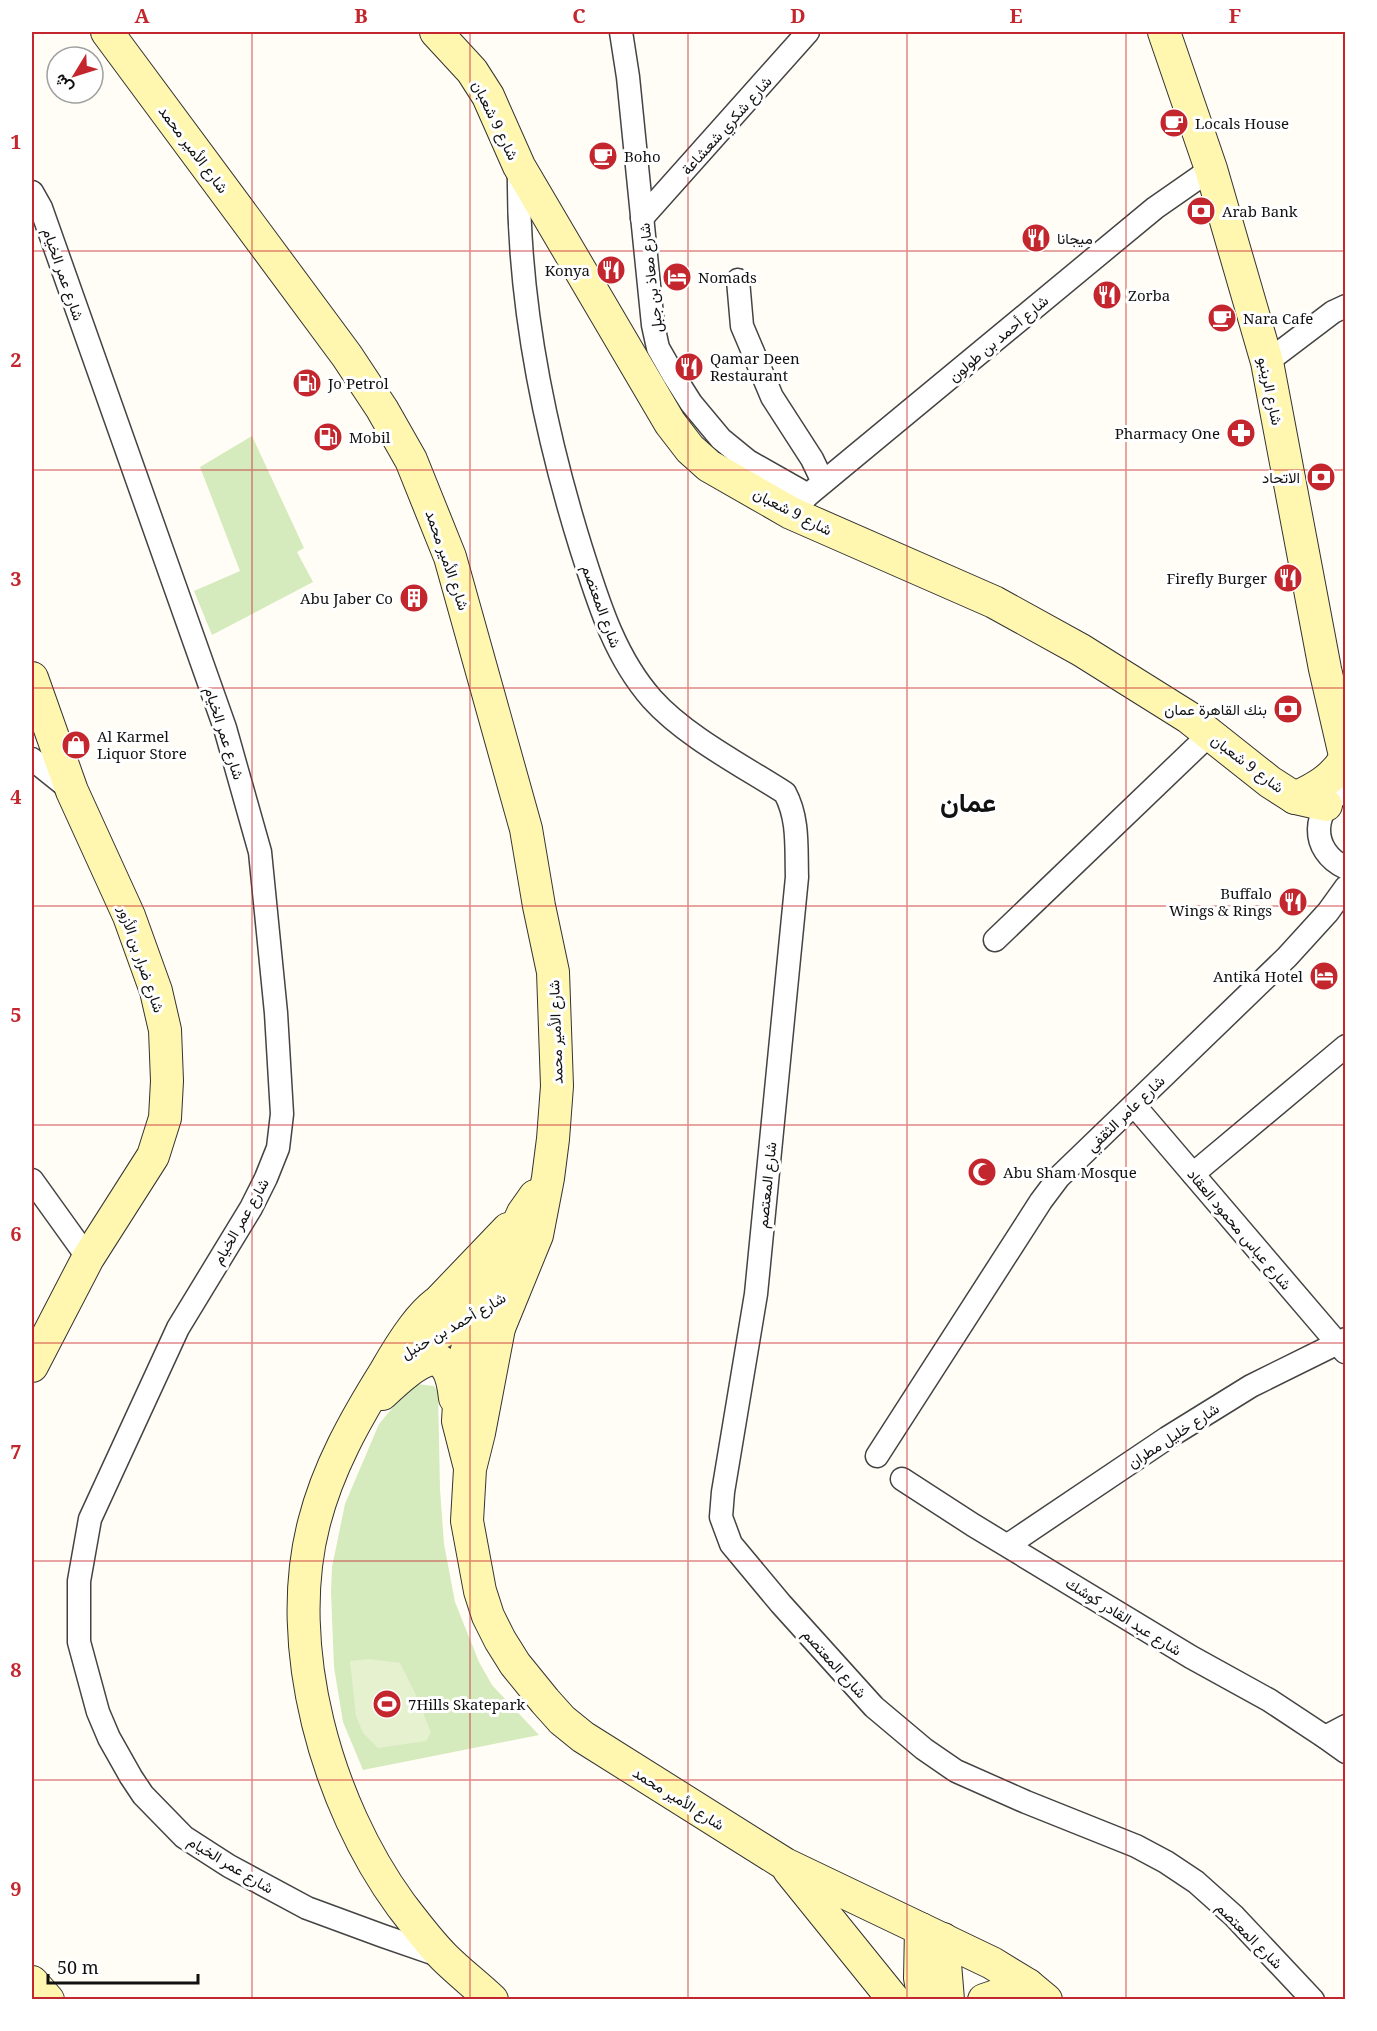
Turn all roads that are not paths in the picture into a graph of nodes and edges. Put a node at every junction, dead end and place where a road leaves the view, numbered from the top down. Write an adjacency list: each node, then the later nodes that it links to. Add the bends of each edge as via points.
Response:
1 (107, 32): 27 (street, شارع الأمير محمد, via 382,409 411,460 450,557 526,829 553,972 557,1086)
2 (436, 32): 6 (street, شارع 9 شعبان, via 472,71 488,96)
3 (621, 32): 9 (street, شارع معاذ بن جبل)
4 (808, 32): 9 (street, شارع شكري شعشاعة)
5 (1164, 32): 7 (street, شارع الرينبو)
6 (519, 166): 13 (street, شارع 9 شعبان, via 670,423 690,449 709,466); 56 (street, شارع المعتصم, via 518,209 525,292 549,432 579,543 616,648 630,672 671,718 785,793 793,807 796,877 756,1294 723,1492 721,1517 731,1544 874,1707 924,1749 956,1771 1166,1862 1234,1916)
7 (1211, 169): 12 (street, شارع الرينبو); 13 (street, شارع أحمد بن طولون, via 1155,208)
8 (32, 192): 47 (street, شارع عمر الخيام, via 41,208 238,768 260,852 282,1114 278,1148 266,1178 178,1328 90,1519 79,1581 79,1642 98,1712 115,1748 143,1795 184,1837 307,1908)
9 (642, 218): 13 (street, شارع معاذ بن جبل, via 653,325 658,348 674,376 721,439 748,461)
10 (738, 280): 13 (street, via 742,326 763,377 812,459)
11 (1346, 306): 12 (street)
12 (1267, 362): 17 (street, شارع الرينبو, via 1324,669)
13 (807, 497): 15 (street, شارع 9 شعبان, via 1081,650)
14 (32, 678): 18 (street, شارع ضرار بن الأزور)
15 (1210, 734): 19 (street, شارع 9 شعبان); 23 (street)
16 (32, 759): 18 (street)
17 (1345, 759): 19 (street, via 1322,784)
18 (72, 792): 30 (street, شارع ضرار بن الأزور, via 129,916 156,991 165,1030 167,1081 165,1118 153,1156)
19 (1295, 798): 20 (street, شارع 9 شعبان)
20 (1336, 798): 21 (street, via 1319,822 1320,841 1333,861)
21 (1346, 868)
22 (1346, 887): 25 (street, شارع عامر الثقفي, via 1287,957)
23 (995, 940)
24 (1346, 1046): 26 (street)
25 (1134, 1105): 26 (street, شارع عباس محمود العقاد); 38 (street, شارع عامر الثقفي, via 1051,1187)
26 (1193, 1174): 33 (street, شارع عباس محمود العقاد)
27 (548, 1178): 29 (street, شارع الأمير محمد); 32 (street, شارع الأمير محمد, via 539,1228)
28 (32, 1180): 30 (street)
29 (523, 1213): 31 (street); 32 (street, شارع الأمير محمد)
30 (88, 1258): 35 (street, شارع ضرار بن الأزور)
31 (441, 1299): 32 (street, شارع أحمد بن حنبل, via 452,1296); 34 (street, شارع أحمد بن حنبل, via 427,1310)
32 (492, 1308): 34 (street, شارع أحمد بن حنبل); 37 (street, شارع الأمير محمد, via 461,1372); 39 (street, شارع الأمير محمد, via 479,1433)
33 (1343, 1345): 41 (street, شارع خليل مطران, via 1251,1386)
34 (392, 1359): 36 (street, شارع أحمد بن حنبل)
35 (32, 1366)
36 (356, 1419): 37 (street, via 420,1362 434,1359 446,1365 453,1380); 47 (street, شارع أحمد بن حنبل, via 325,1485 307,1558 303,1594 309,1677 332,1770 361,1839 402,1905)
37 (458, 1421): 39 (street, شارع الأمير محمد)
38 (877, 1456)
39 (470, 1469): 45 (street, شارع الأمير محمد, via 468,1521 480,1591 500,1640 529,1683 583,1737)
40 (902, 1479): 41 (street, شارع عبد القادر كوشك)
41 (1008, 1545): 43 (street, شارع عبد القادر كوشك)
42 (1346, 1726): 43 (street)
43 (1325, 1737): 44 (street, شارع عبد القادر كوشك)
44 (1346, 1752)
45 (784, 1864): 46 (street, شارع الأمير محمد); 52 (street)
46 (932, 1934): 49 (street, شارع الأمير محمد, via 992,1963); 53 (street, via 920,1978); 54 (street)
47 (443, 1956): 51 (street, شارع أحمد بن حنبل)
48 (32, 1982): 50 (street)
49 (1037, 1992): 55 (street)
50 (48, 2000)
51 (492, 2000)
52 (894, 2000)
53 (924, 2000)
54 (948, 2000)
55 (984, 2000)
56 (1313, 2000)

